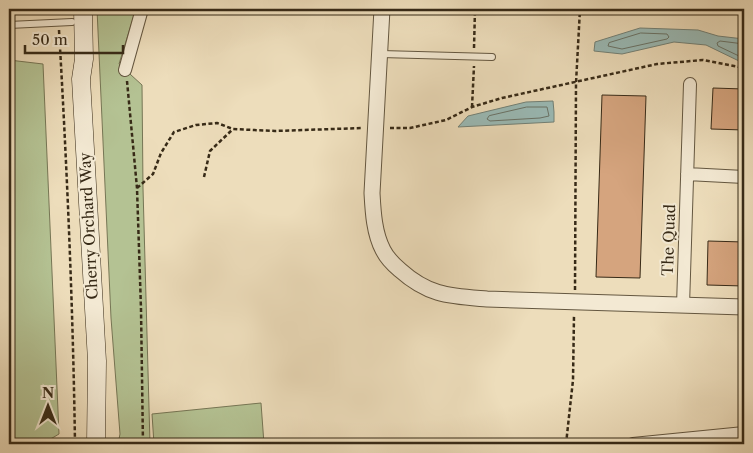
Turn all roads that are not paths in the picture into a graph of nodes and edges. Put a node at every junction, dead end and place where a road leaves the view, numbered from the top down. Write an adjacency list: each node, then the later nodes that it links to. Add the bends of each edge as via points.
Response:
1 (142, 9): 7 (street)
2 (382, 9): 5 (street)
3 (71, 16): 4 (lane); 14 (main road, Cherry Orchard Way, via 84,59 80,80 97,361)
4 (9, 25)
5 (380, 54): 6 (lane); 11 (street, via 372,193 377,231 383,250 394,265 425,289 452,296)
6 (492, 57)
7 (125, 70)
8 (690, 84): 9 (street, The Quad)
9 (688, 174): 10 (street); 11 (street, The Quad)
10 (744, 177)
11 (683, 306): 12 (street)
12 (744, 307)
13 (744, 433): 15 (street)
14 (96, 444)
15 (632, 444)

